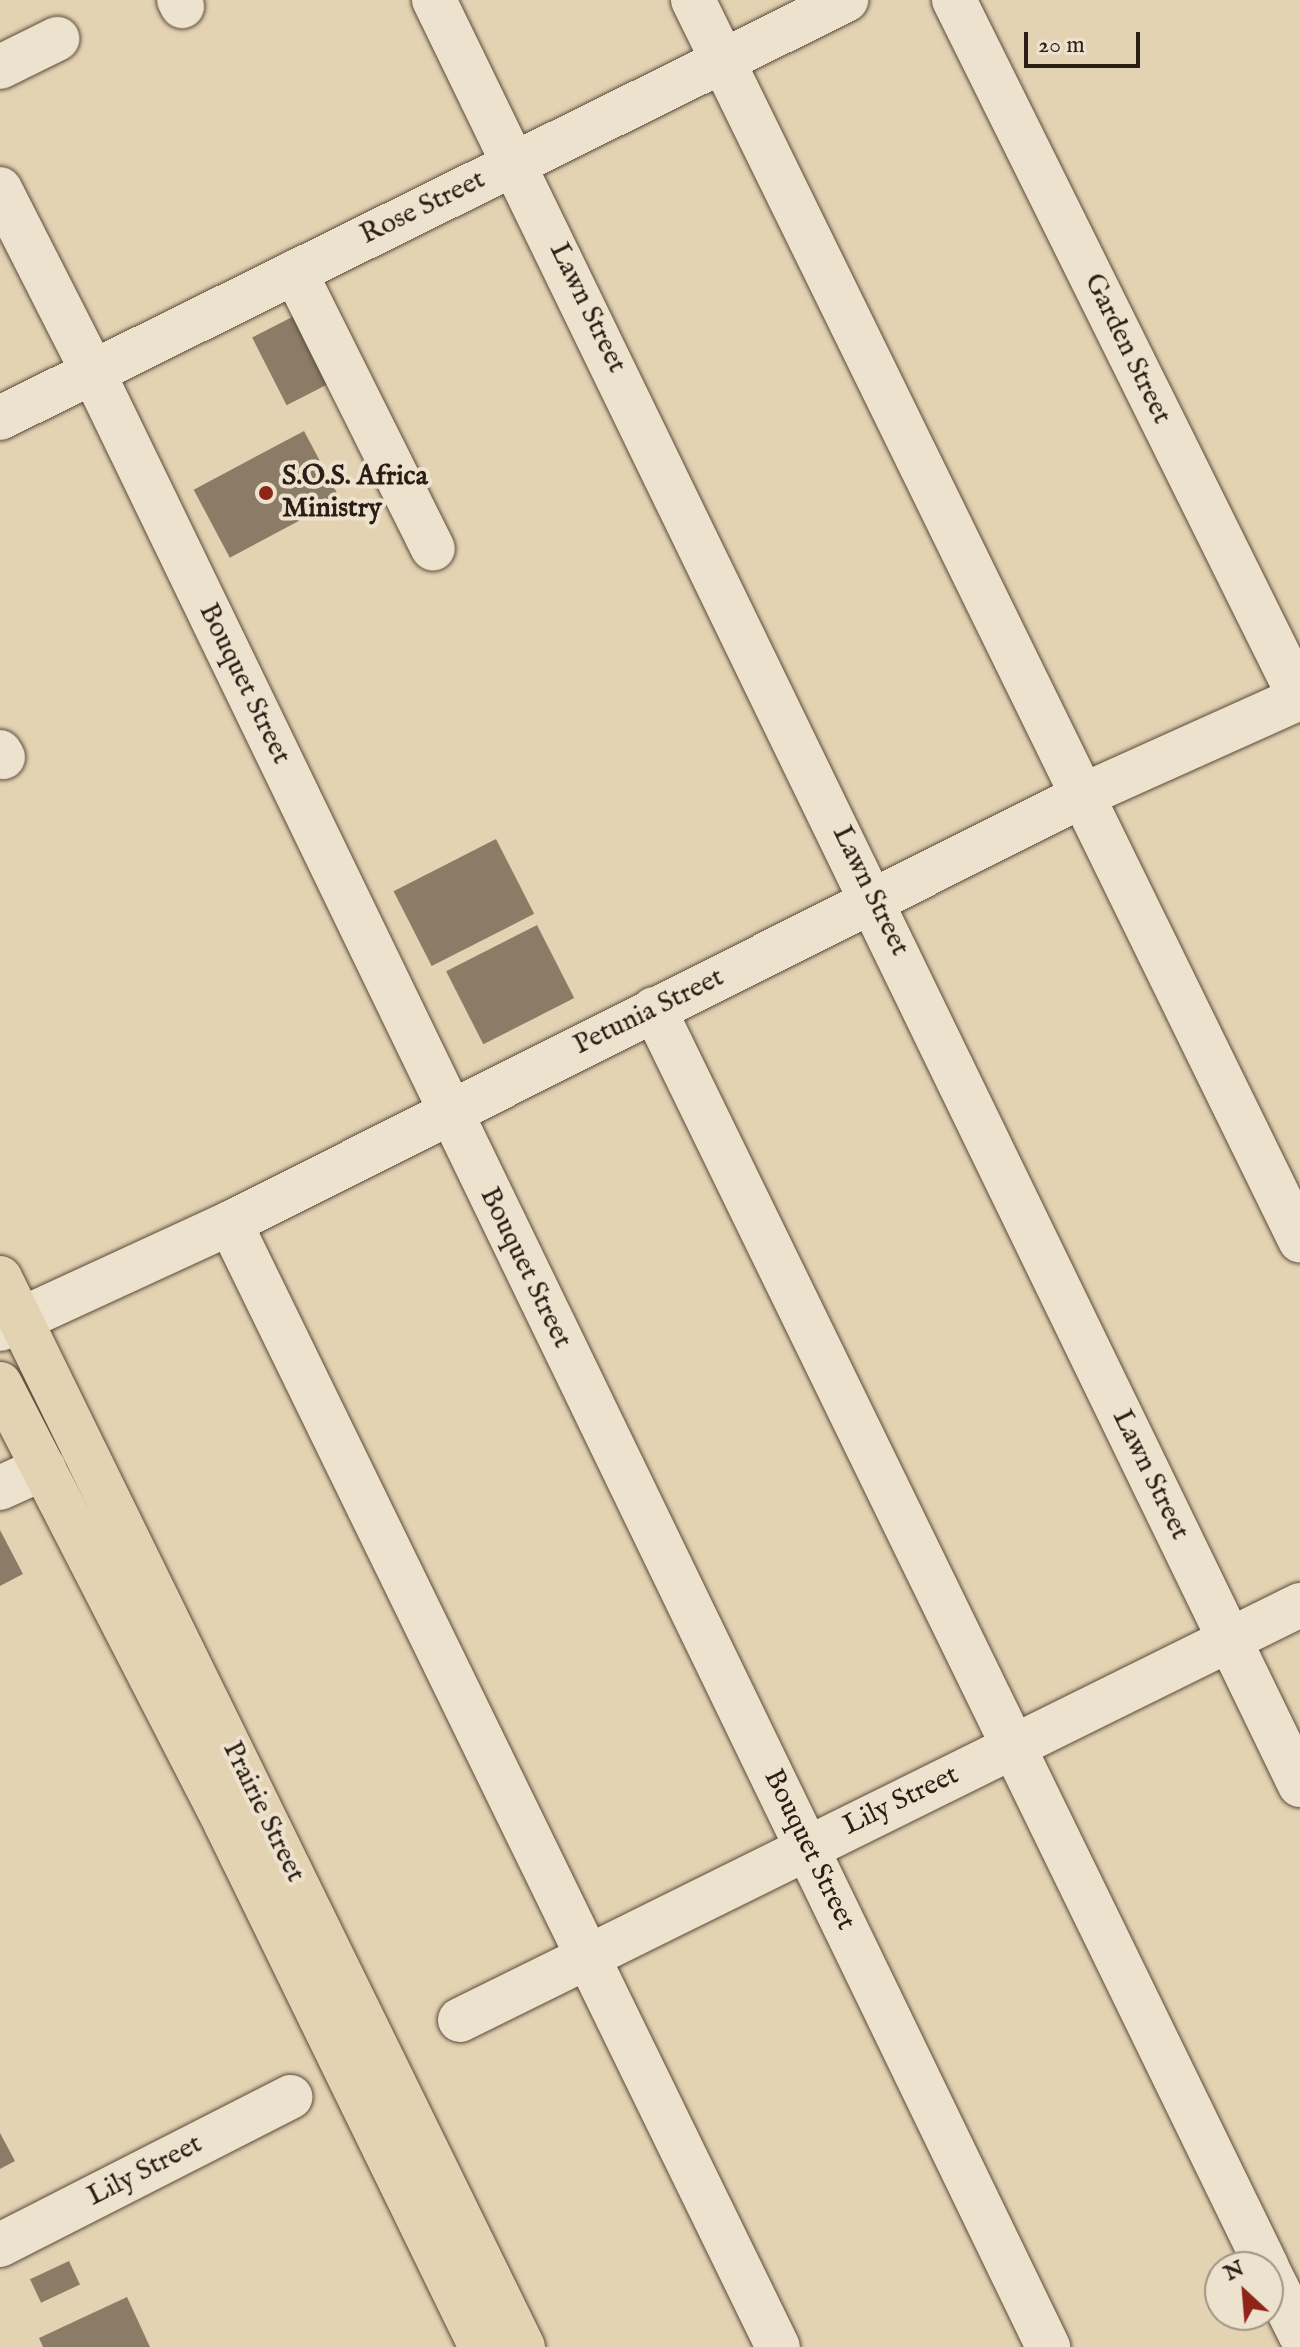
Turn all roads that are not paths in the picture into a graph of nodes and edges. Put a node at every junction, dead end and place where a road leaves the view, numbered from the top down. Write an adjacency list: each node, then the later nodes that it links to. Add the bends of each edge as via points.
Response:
1 (434, 0): 8 (street, Lawn Street)
2 (693, 0): 6 (street)
3 (846, 0): 6 (street, Rose Street)
4 (954, 0): 14 (street, Garden Street)
5 (57, 39): 7 (street)
6 (724, 63): 8 (street, Rose Street); 15 (street)
7 (0, 67)
8 (516, 162): 10 (street, Rose Street); 16 (street, Lawn Street)
9 (0, 189): 11 (street, Bouquet Street)
10 (295, 272): 11 (street, Rose Street); 13 (street)
11 (93, 372): 12 (street, Rose Street); 18 (street, Bouquet Street)
12 (0, 418)
13 (433, 549)
14 (1300, 698): 15 (street, Petunia Street)
15 (1086, 794): 16 (street, Petunia Street); 20 (street)
16 (875, 900): 17 (street, Petunia Street); 27 (street, Lawn Street)
17 (654, 1009): 18 (street, Petunia Street); 28 (street)
18 (449, 1110): 19 (street, Petunia Street); 30 (street, Bouquet Street)
19 (230, 1223): 22 (street, Petunia Street); 31 (street)
20 (1300, 1240)
21 (0, 1278): 22 (main road, Prairie Street)
22 (10, 1325): 39 (main road, Prairie Street)
23 (0, 1384): 24 (main road, Prairie Street)
24 (44, 1468): 25 (street); 38 (main road, Prairie Street, via 240,1851)
25 (0, 1488)
26 (1300, 1605): 27 (street, Lily Street)
27 (1230, 1641): 28 (street, Lily Street); 29 (street, Lawn Street)
28 (1011, 1748): 30 (street, Lily Street); 35 (street)
29 (1300, 1785)
30 (808, 1846): 31 (street, Lily Street); 41 (street, Bouquet Street)
31 (585, 1955): 32 (street, Lily Street); 40 (street)
32 (460, 2020)
33 (290, 2097): 34 (street, Lily Street)
34 (0, 2245)
35 (1259, 2251)
36 (1284, 2302): 37 (street)
37 (1300, 2334)
38 (481, 2347)
39 (523, 2347)
40 (778, 2347)
41 (1048, 2347)

